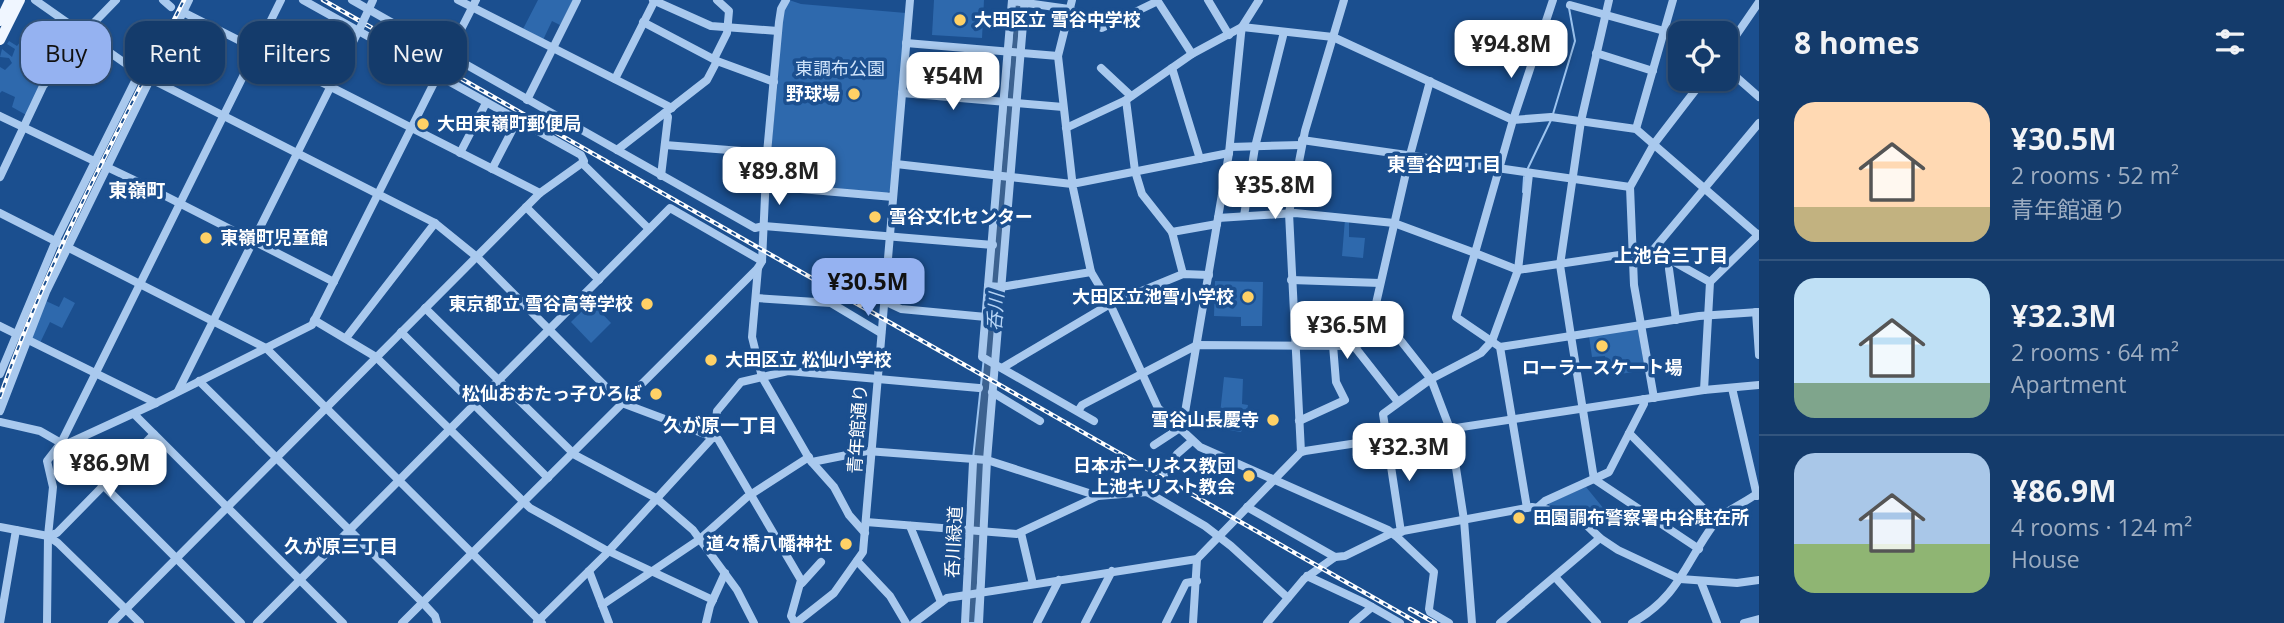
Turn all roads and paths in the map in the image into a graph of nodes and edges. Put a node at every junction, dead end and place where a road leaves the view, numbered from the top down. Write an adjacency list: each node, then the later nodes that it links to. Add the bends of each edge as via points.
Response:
1 (10, 0): 33 (main road)
2 (20, 0): 52 (main road)
3 (37, 0): 34 (street)
4 (116, 0): 35 (street)
5 (163, 0): 29 (street)
6 (189, 0): 31 (street)
7 (281, 0): 37 (street)
8 (303, 0): 43 (street)
9 (352, 0): 30 (street)
10 (373, 0): 30 (street)
11 (458, 0): 26 (street)
12 (577, 0): 55 (street)
13 (654, 0): 40 (street); 41 (street, via 711,26)
14 (716, 0): 41 (street, via 729,11)
15 (786, 0): 45 (street)
16 (910, 0): 54 (street, 青年館通り)
17 (1209, 0): 50 (street)
18 (1259, 0): 42 (street)
19 (1345, 0): 51 (street)
20 (1553, 0): 89 (street)
21 (1609, 0): 32 (street)
22 (1673, 0): 44 (street)
23 (1018, 1): 27 (street); 56 (street); 56 (street)
24 (1157, 1): 27 (street, via 1102,29); 58 (street)
25 (1759, 2): 48 (street)
26 (474, 4): 39 (street); 55 (street)
27 (1071, 4): 59 (street)
28 (1570, 5): 32 (street)
29 (171, 7)
30 (368, 10): 38 (street); 43 (street, bridge)
31 (183, 12): 36 (street); 53 (street)
32 (1605, 15): 44 (street); 57 (street)
33 (0, 21)
34 (65, 21)
35 (96, 21)
36 (179, 21)
37 (271, 21)
38 (387, 21)
39 (466, 21)
40 (643, 22): 60 (street); 66 (street)
41 (728, 27): 45 (street); 60 (street)
42 (1242, 27): 46 (street); 50 (street); 102 (street)
43 (359, 29): 49 (street); 77 (street)
44 (1664, 31): 47 (street); 64 (street)
45 (778, 32): 68 (street)
46 (1284, 32): 51 (street); 100 (street)
47 (1668, 33)
48 (1738, 33)
49 (369, 35)
50 (1229, 35): 58 (street)
51 (1333, 37): 67 (street); 97 (street)
52 (0, 40)
53 (239, 41)
54 (906, 43): 56 (street); 79 (street, 青年館通り)
55 (553, 48): 66 (street); 82 (street)
56 (1014, 52): 59 (street); 83 (street)
57 (1596, 53): 64 (street); 91 (street)
58 (1192, 54): 63 (street)
59 (1058, 56): 85 (street)
60 (715, 60): 68 (street); 86 (street, via 706,80)
61 (467, 67): 82 (street)
62 (1101, 68): 81 (street)
63 (1172, 68): 81 (street); 107 (street)
64 (1653, 71): 96 (street)
65 (1738, 78): 80 (street)
66 (615, 79): 86 (street)
67 (1430, 81): 89 (street); 106 (street)
68 (774, 82): 105 (street)
69 (45, 84): 93 (street)
70 (133, 84): 108 (street)
71 (148, 84): 111 (street)
72 (160, 84): 88 (street)
73 (240, 84): 88 (street)
74 (325, 84): 77 (street)
75 (433, 84): 94 (street)
76 (452, 84): 84 (street)
77 (331, 87): 94 (street); 103 (street)
78 (1695, 91): 98 (street)
79 (902, 93): 83 (street); 110 (street, 青年館通り)
80 (1759, 96)
81 (1128, 98): 95 (street); 114 (street)
82 (527, 100): 101 (street)
83 (1010, 102): 85 (street); 117 (street)
84 (486, 103): 90 (street); 104 (street)
85 (1063, 107): 95 (street)
86 (669, 111): 99 (street); 101 (street)
87 (0, 116): 93 (street)
88 (224, 116): 103 (street); 127 (street)
89 (1513, 120): 91 (street, via 1553,117); 113 (street)
90 (517, 121): 109 (street, via 581,155); 112 (street)
91 (1581, 121): 96 (street); 119 (street)
92 (1759, 123): 123 (street)
93 (25, 128): 108 (street); 118 (street)
94 (412, 128): 104 (street); 125 (street)
95 (1066, 128): 120 (street)
96 (1636, 129): 98 (street)
97 (1302, 143): 100 (street); 106 (street); 130 (street)
98 (1654, 144): 122 (street); 123 (street)
99 (665, 145): 105 (street); 116 (street)
100 (1255, 147): 102 (street); 131 (street)
101 (617, 150): 116 (street)
102 (1229, 150): 107 (street); 132 (street)
103 (298, 153): 125 (street); 141 (street)
104 (460, 153): 112 (street)
105 (767, 153): 121 (street)
106 (1410, 155): 113 (street); 134 (street)
107 (1200, 159): 114 (street)
108 (94, 161): 111 (street); 140 (street)
109 (582, 163): 124 (street); 136 (street)
110 (895, 164): 117 (street); 126 (street, 青年館通り)
111 (106, 167): 127 (street); 143 (street)
112 (492, 169): 124 (street)
113 (1499, 170): 115 (street); 145 (street)
114 (1135, 171): 120 (street); 137 (street, via 1142,194)
115 (1527, 174): 119 (street); 151 (street)
116 (661, 176): 135 (street, via 755,228)
117 (1003, 176): 120 (street); 142 (street); 161 (street)
118 (0, 177)
119 (1571, 180): 122 (street); 149 (street)
120 (1072, 184): 152 (street)
121 (766, 186): 126 (street); 135 (street)
122 (1630, 187): 146 (street)
123 (1705, 189): 138 (street); 144 (street)
124 (540, 193): 128 (street)
125 (379, 194): 133 (street); 157 (street)
126 (893, 197): 139 (street, 青年館通り)
127 (180, 203): 141 (street); 160 (street)
128 (526, 207): 147 (street); 155 (street)
129 (0, 213): 140 (street)
130 (1289, 213): 131 (street); 134 (street); 156 (street)
131 (1244, 216): 132 (street)
132 (1218, 221): 137 (street); 154 (street)
133 (435, 223): 147 (street); 180 (street)
134 (1394, 223): 145 (street); 159 (street)
135 (764, 226): 139 (street); 148 (street)
136 (649, 229): 148 (street, via 670,208); 155 (street)
137 (1172, 232): 153 (street)
138 (1758, 235): 158 (street)
139 (890, 236): 142 (street); 163 (street, 青年館通り)
140 (56, 241): 143 (street); 177 (street)
141 (253, 241): 157 (street); 171 (street)
142 (993, 244): 161 (street)
143 (67, 246): 160 (street); 181 (street)
144 (1653, 250): 146 (street); 158 (street)
145 (1475, 253): 151 (street); 182 (street, via 1456,317)
146 (1631, 254): 149 (street); 172 (street)
147 (477, 257): 165 (street); 175 (street)
148 (760, 264): 162 (street); 210 (street)
149 (1560, 265): 151 (street); 179 (street)
150 (1669, 269): 170 (street)
151 (1516, 270): 182 (street)
152 (1091, 272): 161 (street); 164 (street)
153 (1183, 274): 154 (street); 164 (street)
154 (1209, 275): 183 (street)
155 (599, 280): 175 (street)
156 (1291, 280): 159 (street); 184 (street)
157 (334, 282): 169 (street)
158 (1710, 282): 167 (street)
159 (1380, 283): 174 (street, via 1375,308)
160 (140, 284): 171 (street); 192 (street)
161 (994, 287): 168 (street); 191 (street)
162 (756, 298): 178 (street, via 831,303); 195 (street, via 752,337)
163 (884, 301): 168 (street, via 901,309); 178 (street, 青年館通り)
164 (1110, 304): 191 (street); 194 (street)
165 (425, 308): 176 (street); 198 (street)
166 (1758, 312): 167 (street); 189 (street)
167 (1708, 316): 170 (street); 203 (street)
168 (986, 317): 191 (street, via 982,357)
169 (314, 320): 180 (street); 188 (street)
170 (1676, 320): 172 (street)
171 (212, 321): 188 (street); 204 (street)
172 (1642, 325): 179 (street); 206 (street)
173 (0, 326): 177 (street)
174 (1392, 329): 186 (street); 196 (street)
175 (550, 330): 198 (street); 210 (street)
176 (401, 332): 190 (street); 211 (street)
177 (16, 333): 181 (street); 193 (street)
178 (881, 333): 197 (street, 青年館通り)
179 (1571, 336): 187 (street); 213 (street)
180 (346, 338): 190 (street)
181 (27, 339): 192 (street); 214 (street)
182 (1490, 340): 187 (street); 196 (street, via 1481,353)
183 (1197, 345): 184 (street); 194 (street); 222 (street)
184 (1296, 345): 185 (street); 220 (street)
185 (1333, 345): 186 (street); 220 (street, via 1336,382 1345,400)
186 (1354, 346): 208 (street)
187 (1500, 347): 217 (street)
188 (266, 348): 199 (street); 212 (street)
189 (1759, 355)
190 (376, 357): 212 (street); 224 (street)
191 (999, 366): 205 (street); 215 (street)
192 (96, 373): 209 (street); 230 (street)
193 (0, 374)
194 (1143, 374): 215 (street); 222 (street, via 1158,408)
195 (762, 377): 197 (street, via 788,371); 227 (street, via 740,382 717,411); 236 (street)
196 (1429, 377): 208 (street); 223 (street)
197 (877, 379): 201 (street); 232 (street, 青年館通り)
198 (499, 380): 211 (street); 234 (street)
199 (199, 381): 204 (street); 235 (street)
200 (1759, 385): 202 (street)
201 (979, 388)
202 (1732, 388): 203 (street); 246 (street)
203 (1704, 390): 206 (street)
204 (177, 392): 209 (street)
205 (992, 392): 218 (street); 237 (street)
206 (1654, 398): 207 (street)
207 (1644, 399): 213 (street); 225 (street)
208 (1398, 402): 228 (street, via 1383,414)
209 (156, 403): 216 (street)
210 (622, 403): 227 (street); 234 (street)
211 (474, 405): 224 (street); 239 (street)
212 (325, 408): 235 (street); 242 (street)
213 (1582, 409): 217 (street); 241 (street)
214 (0, 411)
215 (1078, 411): 219 (street)
216 (134, 414): 226 (street); 230 (street)
217 (1512, 419): 223 (street); 252 (street)
218 (1040, 421)
219 (1094, 421)
220 (1299, 421): 233 (street)
221 (0, 422): 230 (street, via 40,431)
222 (1181, 429): 229 (street); 231 (street)
223 (1450, 429): 228 (street); 254 (street)
224 (449, 430): 242 (street); 249 (street)
225 (1629, 433): 241 (street, via 1609,472); 255 (street)
226 (154, 434): 243 (street); 251 (street)
227 (714, 436): 245 (street); 248 (street)
228 (1387, 439): 233 (street); 264 (street)
229 (1192, 441): 240 (street); 244 (street, via 1177,454 1159,483)
230 (61, 443): 243 (street); 265 (street, via 47,461 53,487)
231 (1154, 445)
232 (872, 451): 236 (street); 238 (street); 256 (street, 青年館通り)
233 (1301, 452): 240 (street)
234 (572, 453): 239 (street); 248 (street)
235 (275, 458): 251 (street); 260 (street)
236 (810, 460): 245 (street); 262 (street)
237 (987, 460): 238 (street); 247 (street); 261 (street)
238 (973, 461): 261 (street, 呑川緑道)
239 (548, 478): 249 (street)
240 (1271, 478): 250 (street); 264 (street)
241 (1594, 479): 253 (street); 269 (street)
242 (399, 480): 260 (street); 271 (street)
243 (103, 485): 265 (street, via 58,533); 273 (street)
244 (1146, 492): 247 (street); 266 (street)
245 (751, 495): 268 (street); 289 (street)
246 (1758, 495): 255 (street)
247 (1098, 496): 263 (street)
248 (656, 498): 268 (street); 270 (street)
249 (522, 503): 270 (street); 271 (street)
250 (1247, 507): 266 (street); 272 (street)
251 (226, 508): 273 (street); 284 (street)
252 (1527, 508): 253 (street); 254 (street)
253 (1537, 508): 267 (street, via 1575,514)
254 (1464, 520): 264 (street); 327 (street)
255 (1716, 521): 269 (street)
256 (866, 522): 257 (street); 262 (street, 青年館通り)
257 (910, 526): 261 (street); 295 (street)
258 (0, 527): 259 (street)
259 (16, 530): 265 (street); 303 (street)
260 (349, 530): 284 (street); 296 (street)
261 (977, 531): 263 (street); 291 (street); 292 (street, 呑川緑道)
262 (865, 533): 275 (street, 青年館通り, via 863,554)
263 (1021, 533): 290 (street)
264 (1397, 533): 272 (street); 326 (street, via 1434,572 1429,609)
265 (48, 536): 299 (street); 304 (street)
266 (1218, 536): 274 (street); 293 (street)
267 (1600, 538): 282 (street); 283 (street)
268 (700, 539): 277 (street); 280 (street)
269 (1699, 549): 283 (street)
270 (608, 551): 277 (street); 278 (street)
271 (472, 552): 296 (street); 301 (street)
272 (1335, 557): 281 (street)
273 (176, 558): 299 (street); 307 (street)
274 (1197, 559): 279 (street); 287 (street)
275 (857, 561): 315 (street, 青年館通り, via 833,594); 316 (street, via 890,596)
276 (821, 562): 289 (street)
277 (654, 570): 294 (street); 297 (street)
278 (589, 571): 297 (street); 301 (street)
279 (1112, 571): 285 (street); 321 (street)
280 (725, 573): 294 (street); 314 (street)
281 (1307, 576): 293 (street); 298 (street)
282 (1555, 576): 328 (street); 329 (street)
283 (1680, 579): 288 (street); 330 (street, via 1651,612)
284 (299, 580): 308 (street); 309 (street)
285 (1059, 580): 290 (street); 320 (street)
286 (1759, 580): 288 (street)
287 (1197, 581): 322 (street, via 1186,583); 323 (street)
288 (1701, 582): 331 (street)
289 (802, 583): 315 (street, via 791,617)
290 (1033, 584): 291 (street)
291 (979, 593): 292 (street); 319 (street)
292 (967, 594): 295 (street); 318 (street, 呑川緑道)
293 (1288, 598): 324 (street)
294 (713, 600): 313 (street)
295 (941, 602): 317 (street)
296 (423, 603): 310 (street); 311 (street)
297 (602, 605): 312 (street)
298 (1372, 607): 302 (street); 325 (street)
299 (126, 608): 305 (street); 306 (street)
300 (1759, 618): 332 (street)
301 (539, 622)
302 (1356, 622)
303 (0, 623)
304 (47, 623)
305 (111, 623)
306 (140, 623)
307 (241, 623)
308 (257, 623)
309 (343, 623)
310 (402, 623)
311 (437, 623)
312 (609, 623)
313 (706, 623)
314 (754, 623)
315 (795, 623)
316 (906, 623)
317 (914, 623)
318 (965, 623)
319 (979, 623)
320 (1037, 623)
321 (1085, 623)
322 (1166, 623)
323 (1193, 623)
324 (1267, 623)
325 (1400, 623)
326 (1449, 623)
327 (1472, 623)
328 (1500, 623)
329 (1597, 623)
330 (1632, 623)
331 (1717, 623)
332 (1744, 623)

